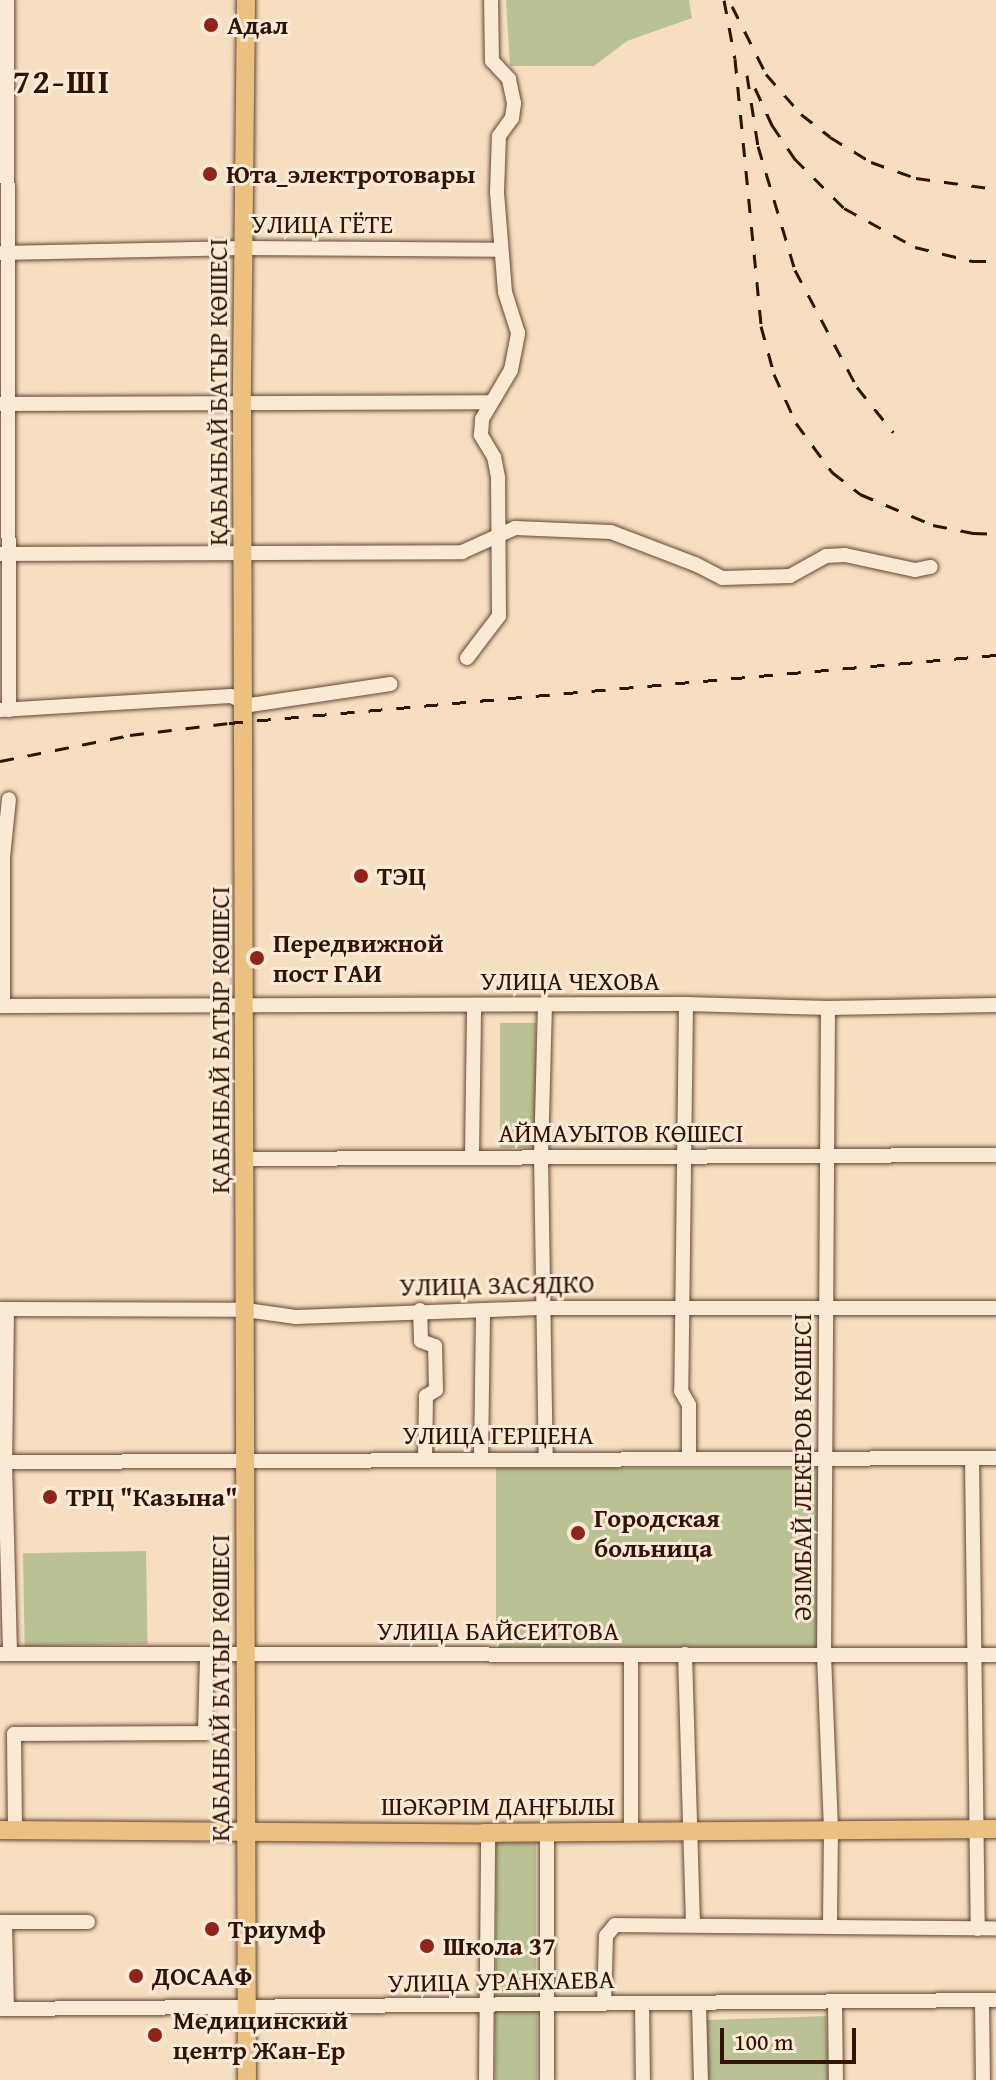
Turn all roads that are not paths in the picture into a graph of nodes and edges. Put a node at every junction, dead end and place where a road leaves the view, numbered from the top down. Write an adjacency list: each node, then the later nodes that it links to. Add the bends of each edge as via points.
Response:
1 (7, 0): 4 (street)
2 (246, 0): 5 (main road, ҚАБАНБАЙ БАТЫР КӨШЕСІ)
3 (491, 0): 6 (street, via 492,61 509,79 514,103 512,118 499,136)
4 (3, 106): 7 (street)
5 (245, 248): 6 (street, УЛИЦА ГЁТЕ); 7 (street, УЛИЦА ГЁТЕ); 10 (main road, ҚАБАНБАЙ БАТЫР КӨШЕСІ)
6 (500, 250): 8 (street, via 505,292 518,333 511,370)
7 (3, 253): 9 (street)
8 (490, 402): 10 (street); 11 (street, via 481,435 498,477)
9 (4, 404): 10 (street); 13 (street)
10 (242, 405): 12 (main road, ҚАБАНБАЙ БАТЫР КӨШЕСІ)
11 (498, 535): 12 (street, via 462,552); 14 (street, via 515,528 611,532 722,578 790,576 826,556 845,555 915,570); 15 (street, via 499,616)
12 (243, 553): 13 (street); 17 (main road, ҚАБАНБАЙ БАТЫР КӨШЕСІ)
13 (4, 554): 18 (street)
14 (931, 567)
15 (467, 658)
16 (390, 684): 17 (street)
17 (244, 703): 18 (street, via 231,696); 20 (main road, ҚАБАНБАЙ БАТЫР КӨШЕСІ)
18 (4, 710)
19 (9, 799): 25 (street)
20 (246, 1003): 23 (street, УЛИЦА ЧЕХОВА); 25 (street, УЛИЦА ЧЕХОВА); 32 (main road, ҚАБАНБАЙ БАТЫР КӨШЕСІ)
21 (545, 1004): 22 (street, УЛИЦА ЧЕХОВА); 23 (street, УЛИЦА ЧЕХОВА); 27 (street)
22 (686, 1004): 26 (street, УЛИЦА ЧЕХОВА); 31 (street)
23 (474, 1005): 29 (street)
24 (996, 1005): 26 (street, УЛИЦА ЧЕХОВА)
25 (1, 1006)
26 (828, 1008): 30 (street, ӘЗІМБАЙ ЛЕКЕРОВ КӨШЕСІ)
27 (541, 1155): 29 (street, АЙМАУЫТОВ КӨШЕСІ); 31 (street, АЙМАУЫТОВ КӨШЕСІ); 35 (street)
28 (996, 1155): 30 (street, АЙМАУЫТОВ КӨШЕСІ)
29 (472, 1156): 32 (street, АЙМАУЫТОВ КӨШЕСІ)
30 (828, 1157): 31 (street, АЙМАУЫТОВ КӨШЕСІ); 34 (street, ӘЗІМБАЙ ЛЕКЕРОВ КӨШЕСІ)
31 (683, 1158): 33 (street)
32 (246, 1159): 38 (main road, ҚАБАНБАЙ БАТЫР КӨШЕСІ)
33 (682, 1307): 34 (street, УЛИЦА ЗАСЯДКО); 35 (street, УЛИЦА ЗАСЯДКО); 41 (street, via 681,1391 689,1405)
34 (826, 1307): 36 (street, УЛИЦА ЗАСЯДКО); 47 (street, ӘЗІМБАЙ ЛЕКЕРОВ КӨШЕСІ)
35 (546, 1308): 40 (street, УЛИЦА ЗАСЯДКО); 48 (street)
36 (996, 1308)
37 (3, 1309): 38 (street, УЛИЦА ЗАСЯДКО); 49 (street)
38 (246, 1310): 39 (street, УЛИЦА ЗАСЯДКО, via 296,1317); 42 (main road, ҚАБАНБАЙ БАТЫР КӨШЕСІ)
39 (420, 1310): 40 (street, УЛИЦА ЗАСЯДКО); 45 (street, via 421,1341 435,1346 436,1390 426,1396)
40 (483, 1310): 46 (street)
41 (689, 1457): 47 (street, УЛИЦА ГЕРЦЕНА); 48 (street, УЛИЦА ГЕРЦЕНА)
42 (246, 1458): 45 (street, УЛИЦА ГЕРЦЕНА); 49 (street, УЛИЦА ГЕРЦЕНА); 56 (main road, ҚАБАНБАЙ БАТЫР КӨШЕСІ)
43 (972, 1458): 44 (street, УЛИЦА ГЕРЦЕНА); 47 (street, УЛИЦА ГЕРЦЕНА); 57 (street)
44 (996, 1458)
45 (425, 1459): 46 (street, УЛИЦА ГЕРЦЕНА)
46 (481, 1459): 48 (street, УЛИЦА ГЕРЦЕНА)
47 (824, 1459): 54 (street, ӘЗІМБАЙ ЛЕКЕРОВ КӨШЕСІ)
48 (546, 1460)
49 (3, 1462): 50 (street)
50 (5, 1654): 52 (street, УЛИЦА БАЙСЕИТОВА)
51 (685, 1654): 53 (street, УЛИЦА БАЙСЕИТОВА); 54 (street, УЛИЦА БАЙСЕИТОВА); 63 (street)
52 (207, 1655): 56 (street, УЛИЦА БАЙСЕИТОВА); 60 (street, via 205,1733 14,1734)
53 (631, 1655): 56 (street, УЛИЦА БАЙСЕИТОВА); 64 (street)
54 (824, 1655): 57 (street, УЛИЦА БАЙСЕИТОВА); 58 (street, ӘЗІМБАЙ ЛЕКЕРОВ КӨШЕСІ)
55 (996, 1655): 57 (street, УЛИЦА БАЙСЕИТОВА)
56 (247, 1656): 61 (main road, ҚАБАНБАЙ БАТЫР КӨШЕСІ)
57 (972, 1656): 62 (street)
58 (831, 1829): 62 (main road, ШӘКӘРІМ ДАҢҒЫЛЫ); 63 (main road, ШӘКӘРІМ ДАҢҒЫЛЫ); 70 (street, ӘЗІМБАЙ ЛЕКЕРОВ КӨШЕСІ)
59 (996, 1829): 62 (main road, ШӘКӘРІМ ДАҢҒЫЛЫ)
60 (8, 1830): 61 (main road, ШӘКӘРІМ ДАҢҒЫЛЫ)
61 (246, 1830): 65 (main road, ШӘКӘРІМ ДАҢҒЫЛЫ); 80 (main road, ҚАБАНБАЙ БАТЫР КӨШЕСІ)
62 (976, 1830): 72 (street)
63 (690, 1831): 64 (main road, ШӘКӘРІМ ДАҢҒЫЛЫ); 69 (street)
64 (631, 1832): 66 (main road, ШӘКӘРІМ ДАҢҒЫЛЫ)
65 (488, 1833): 66 (main road, ШӘКӘРІМ ДАҢҒЫЛЫ); 78 (street)
66 (547, 1833): 76 (street)
67 (3, 1922): 68 (street); 81 (street, УЛИЦА УРАНХАЕВА)
68 (88, 1922)
69 (693, 1924): 70 (street); 77 (street, via 609,1929)
70 (830, 1926): 72 (street)
71 (996, 1928): 72 (street)
72 (978, 1929)
73 (989, 2000): 75 (street, УЛИЦА УРАНХАЕВА); 88 (street)
74 (642, 2003): 77 (street, УЛИЦА УРАНХАЕВА); 79 (street, УЛИЦА УРАНХАЕВА); 85 (street)
75 (835, 2003): 79 (street, УЛИЦА УРАНХАЕВА); 87 (street)
76 (547, 2004): 77 (street, УЛИЦА УРАНХАЕВА); 78 (street, УЛИЦА УРАНХАЕВА); 84 (street)
77 (604, 2004)
78 (486, 2005): 80 (street, УЛИЦА УРАНХАЕВА); 83 (street)
79 (699, 2005): 86 (street)
80 (248, 2007): 81 (street, УЛИЦА УРАНХАЕВА); 82 (main road, ҚАБАНБАЙ БАТЫР КӨШЕСІ)
81 (3, 2009)
82 (247, 2080)
83 (486, 2080)
84 (547, 2080)
85 (643, 2080)
86 (701, 2080)
87 (836, 2080)
88 (983, 2080)

